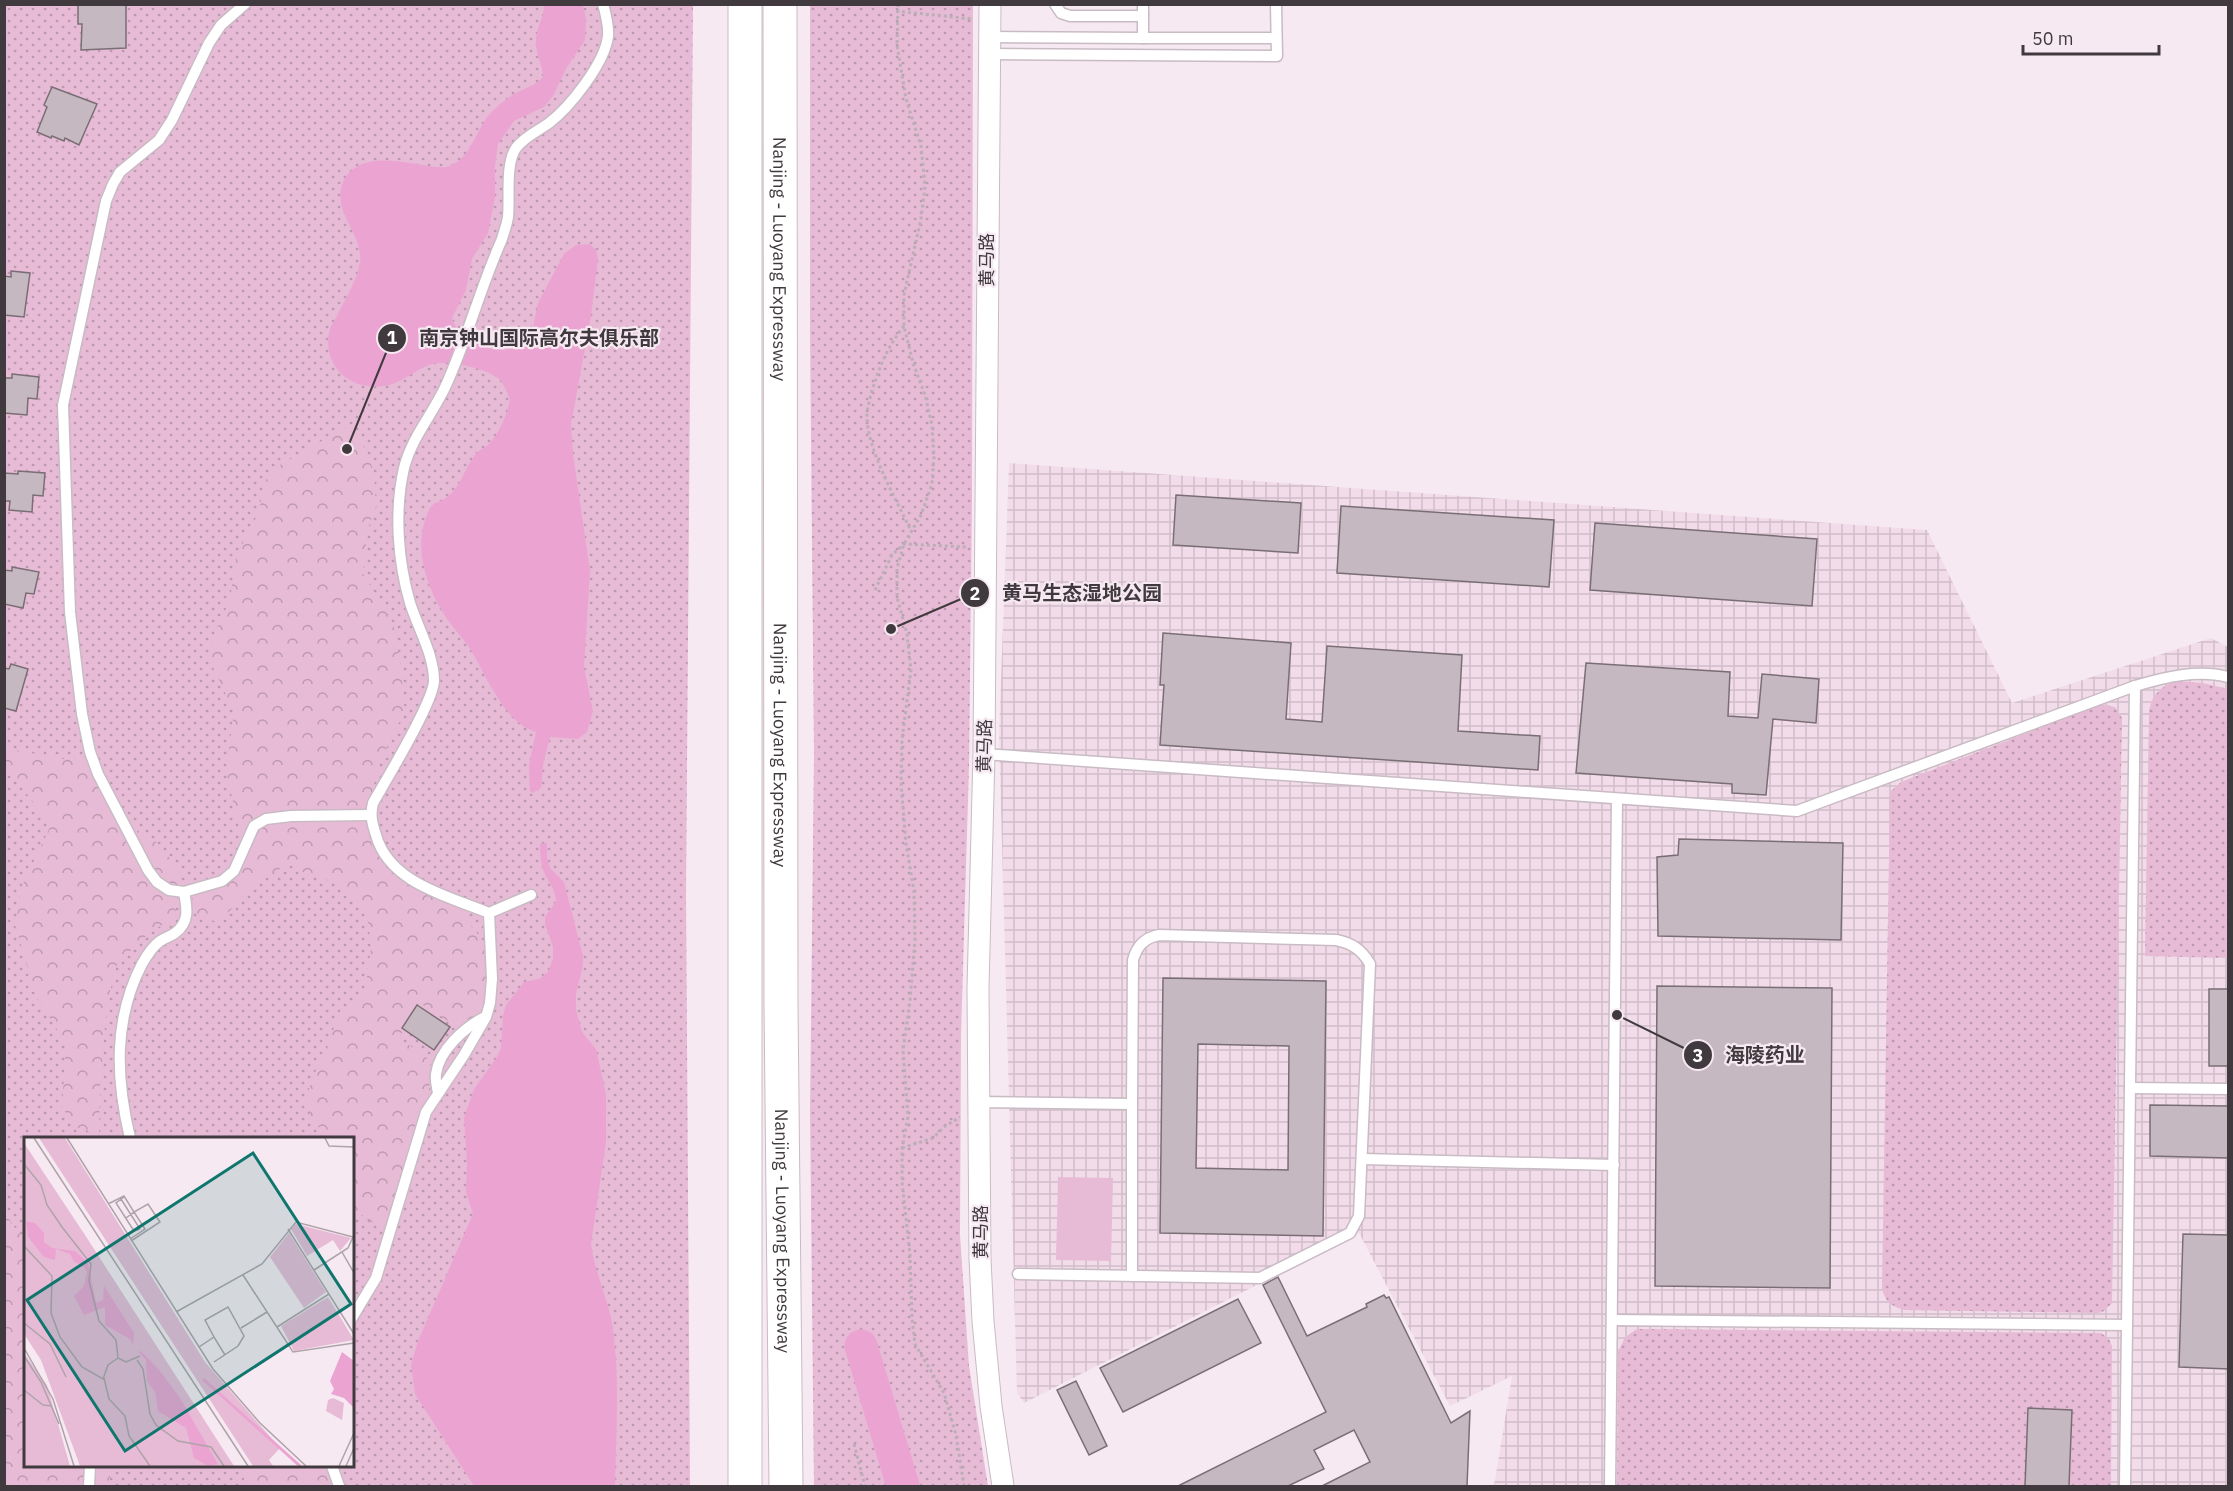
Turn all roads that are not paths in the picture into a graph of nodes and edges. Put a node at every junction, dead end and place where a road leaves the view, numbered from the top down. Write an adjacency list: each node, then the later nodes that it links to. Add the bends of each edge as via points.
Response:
1 (245, 4): 18 (lane, via 221,25 209,43 159,140 120,172 113,184 106,201 63,405 70,612 90,752 148,870 169,890)
2 (603, 4): 17 (lane, via 608,37 597,66 569,104 515,149 508,219 502,239 446,386 416,437 404,468 399,555 434,683)
3 (745, 4): 39 (highway, Nanjing - Luoyang Expressway)
4 (780, 4): 40 (highway, Nanjing - Luoyang Expressway, via 781,1016)
5 (1055, 4): 7 (lane, via 1065,15)
6 (1276, 4): 11 (lane)
7 (1106, 10): 8 (lane)
8 (1143, 10): 10 (lane)
9 (983, 12): 12 (street, 黄马路)
10 (1143, 38): 11 (lane); 12 (lane)
11 (1276, 38): 12 (lane, via 1276,56)
12 (989, 46): 15 (street, 黄马路)
13 (2229, 677): 14 (lane, via 2192,674)
14 (2135, 686): 16 (lane, via 1797,811); 22 (lane)
15 (984, 754): 16 (lane); 26 (street, 黄马路, via 978,988)
16 (1617, 799): 29 (lane)
17 (370, 815): 18 (lane, via 266,819 254,826 234,871 222,881); 20 (lane, via 388,861 406,877)
18 (184, 892): 27 (lane, via 186,921 176,933 158,942 143,962 123,1019 118,1059)
19 (531, 895): 20 (lane)
20 (489, 913): 21 (lane, via 492,979)
21 (486, 1017): 24 (lane); 24 (lane, via 457,1036 440,1062 435,1075)
22 (2130, 1088): 23 (lane); 34 (lane)
23 (2229, 1089)
24 (438, 1093): 32 (lane, via 422,1124 376,1278)
25 (1132, 1104): 26 (lane); 28 (lane, via 1133,960 1145,940 1159,935 1344,941 1357,948 1370,964); 31 (lane)
26 (980, 1108): 41 (street, 黄马路, via 983,1321)
27 (130, 1137)
28 (1362, 1159): 29 (lane); 31 (lane, via 1359,1216 1350,1233 1260,1278)
29 (1614, 1165): 33 (lane)
30 (1018, 1274): 31 (lane)
31 (1132, 1276)
32 (354, 1315)
33 (1612, 1320): 34 (lane); 42 (lane)
34 (2127, 1325): 43 (lane)
35 (90, 1467): 37 (lane)
36 (332, 1467): 38 (lane)
37 (89, 1486)
38 (339, 1486)
39 (745, 1486)
40 (786, 1486)
41 (1003, 1486)
42 (1610, 1486)
43 (2125, 1486)

